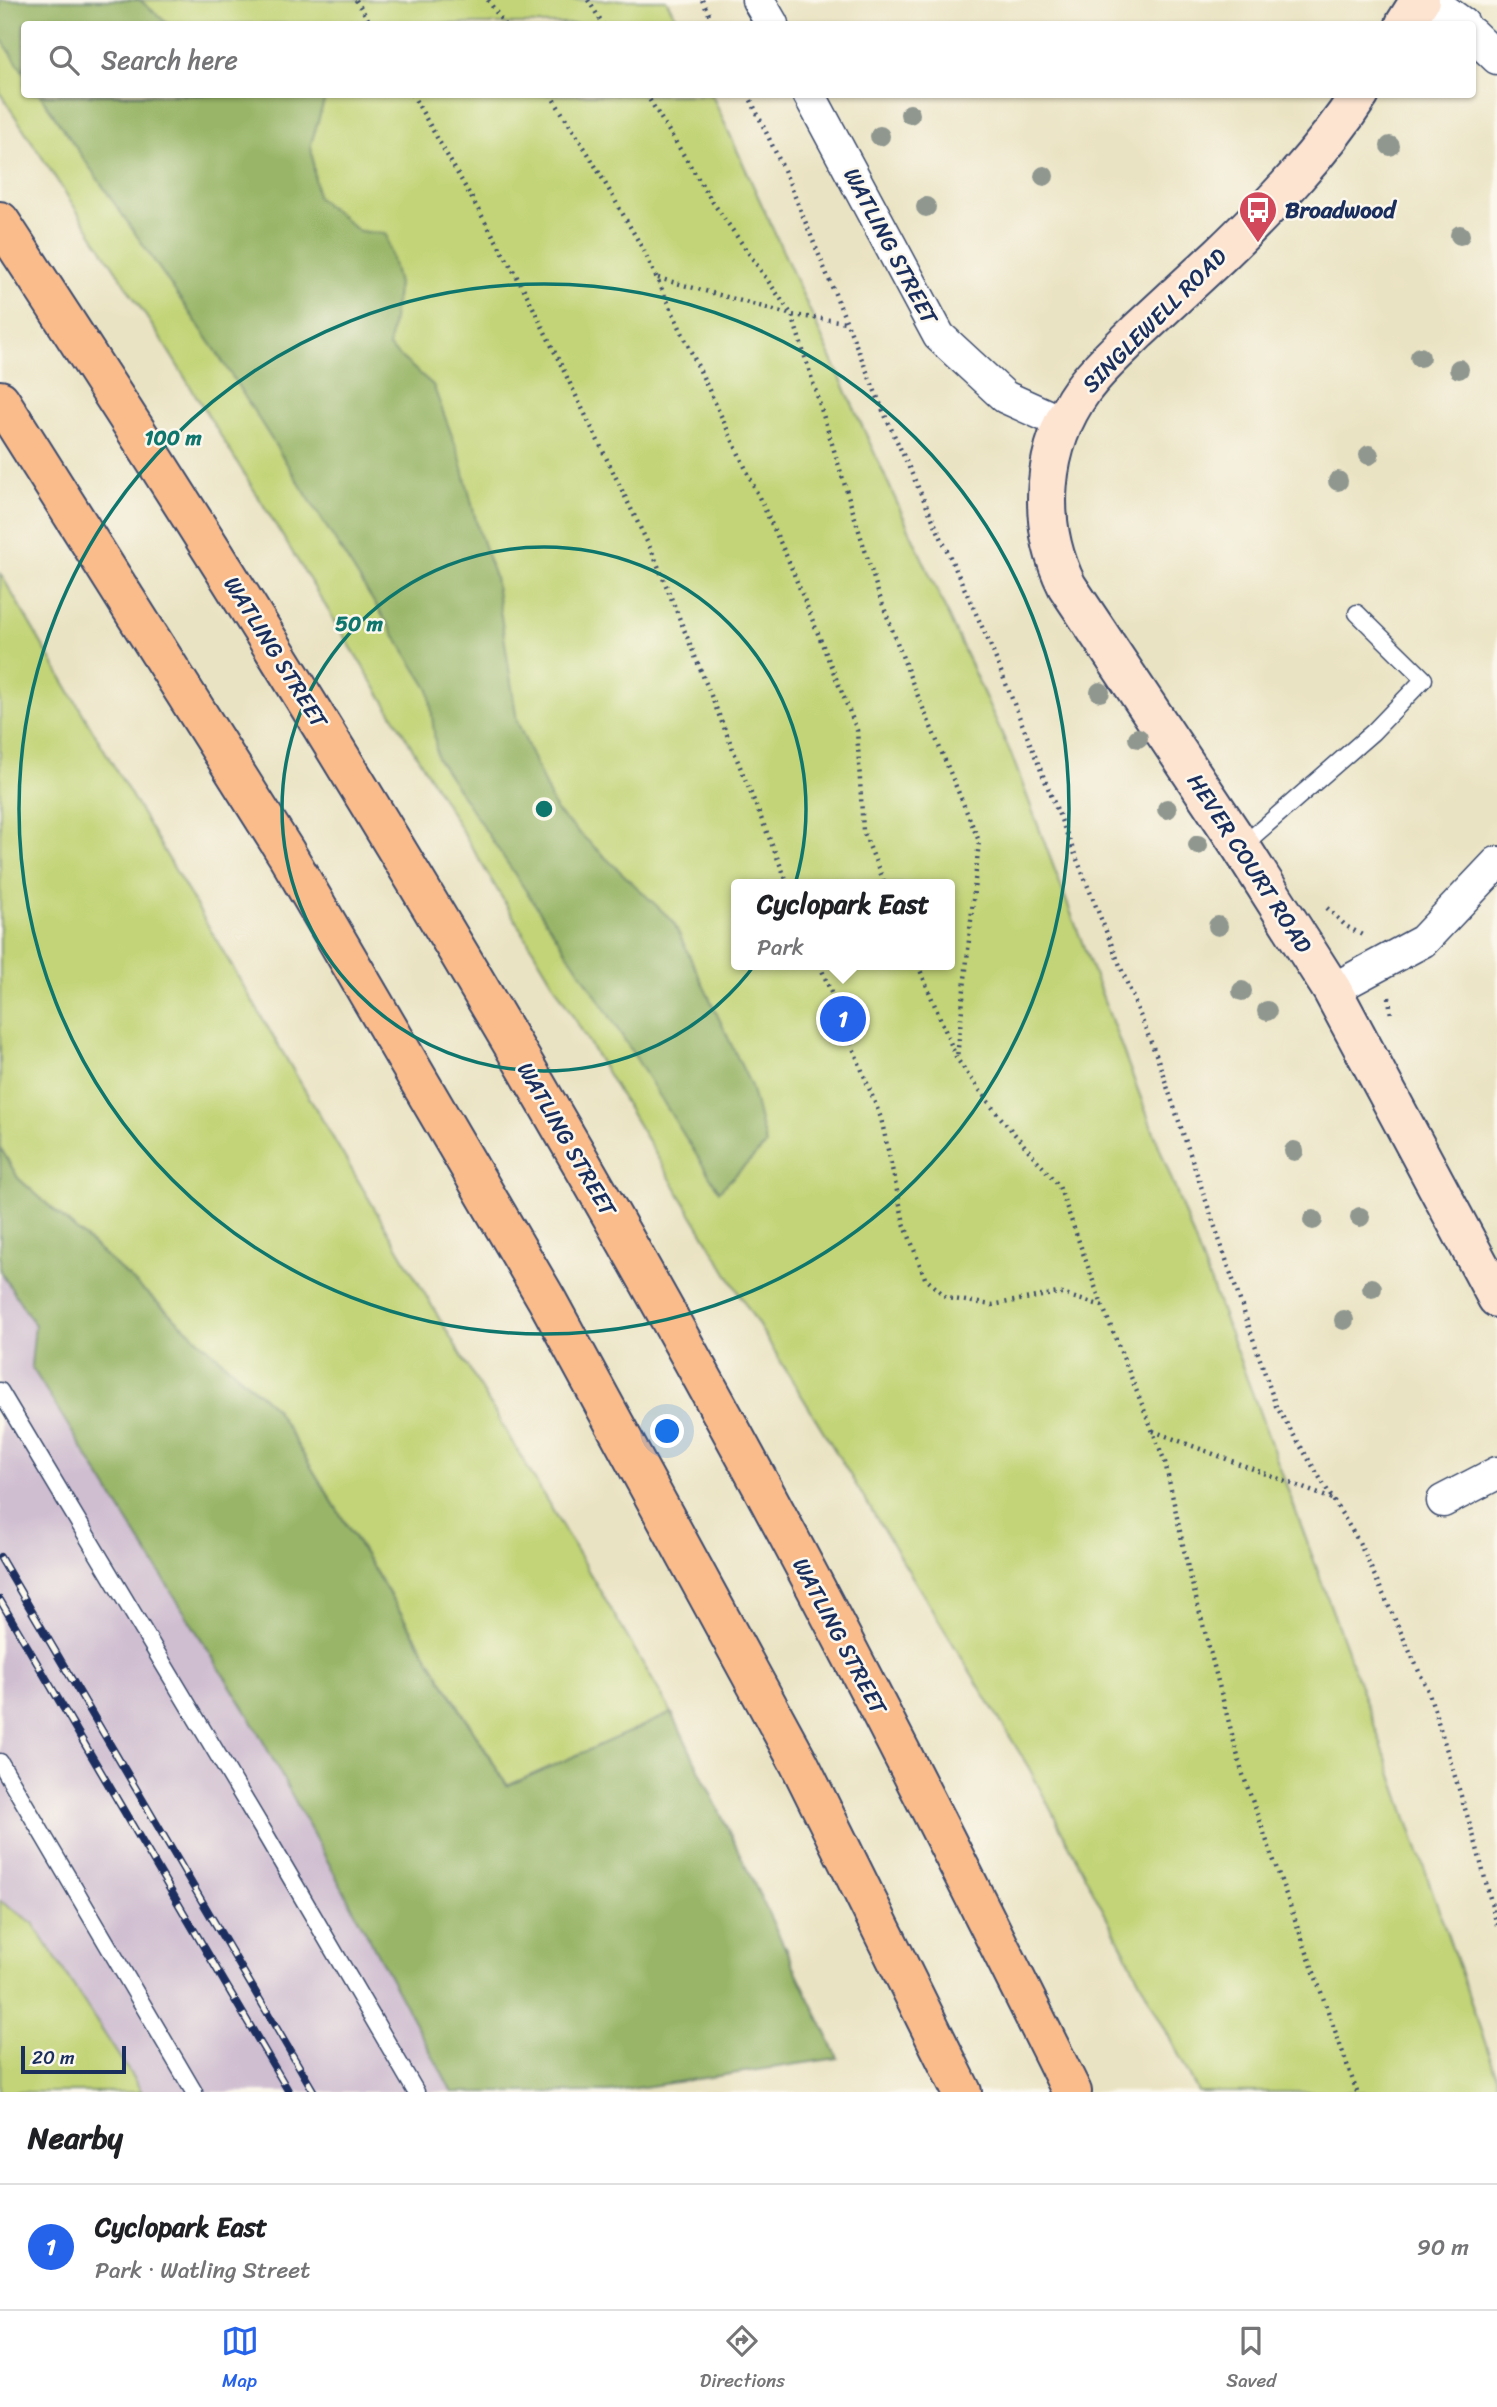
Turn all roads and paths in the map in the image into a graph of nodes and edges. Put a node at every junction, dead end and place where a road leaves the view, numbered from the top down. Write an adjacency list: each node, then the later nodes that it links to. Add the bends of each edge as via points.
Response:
1 (356, 0): 8 (path)
2 (488, 0): 9 (path)
3 (588, 0): 10 (path)
4 (702, 0): 11 (path)
5 (758, 0): 12 (street)
6 (1420, 0): 13 (street)
7 (1430, 0): 14 (street)
8 (369, 21)
9 (502, 21)
10 (601, 21)
11 (712, 21)
12 (770, 21)
13 (1407, 21)
14 (1459, 21)
15 (1476, 38): 16 (street)
16 (1497, 58)
17 (414, 98): 32 (path, via 526,291 654,556)
18 (553, 98): 24 (path)
19 (648, 98): 25 (path, via 712,201)
20 (750, 98): 26 (path)
21 (811, 98): 28 (street, WATLING STREET, via 939,335 1004,397)
22 (1357, 98): 28 (street, SINGLEWELL ROAD, via 1336,130 1245,231 1098,370)
23 (0, 221): 54 (highway, WATLING STREET, via 302,692 604,1203 752,1468)
24 (657, 278): 25 (path); 33 (path, via 787,557 857,730 863,831)
25 (792, 315): 26 (path); 41 (path, via 878,592 979,841)
26 (847, 322): 47 (path, via 989,642 1157,1057 1276,1406)
27 (0, 400): 53 (highway, via 286,853 547,1300 799,1763)
28 (1063, 423): 30 (street, HEVER COURT ROAD, via 1049,469 1046,511 1061,571)
29 (1357, 613): 30 (lane, via 1424,680 1373,732)
30 (1241, 847): 39 (street, HEVER COURT ROAD)
31 (1497, 863): 39 (street, via 1423,941)
32 (786, 879)
33 (883, 879)
34 (1323, 905): 35 (path, via 1346,926)
35 (1369, 938)
36 (822, 970): 43 (path, via 881,1118 904,1223 925,1278 947,1298 992,1305 1058,1293)
37 (920, 970): 41 (path)
38 (1390, 989): 40 (path)
39 (1332, 990): 42 (street, HEVER COURT ROAD)
40 (1393, 1025)
41 (957, 1059): 43 (path, via 1059,1186)
42 (1497, 1298)
43 (1103, 1307): 45 (path)
44 (0, 1391): 52 (lane)
45 (1153, 1431): 47 (path); 55 (path, via 1165,1462 1242,1772)
46 (1497, 1473): 48 (street)
47 (1334, 1500): 50 (path, via 1359,1542 1429,1693)
48 (1443, 1501)
49 (0, 1762): 51 (lane)
50 (1497, 1925)
51 (194, 2092)
52 (416, 2092)
53 (962, 2092)
54 (1072, 2092)
55 (1357, 2092)

